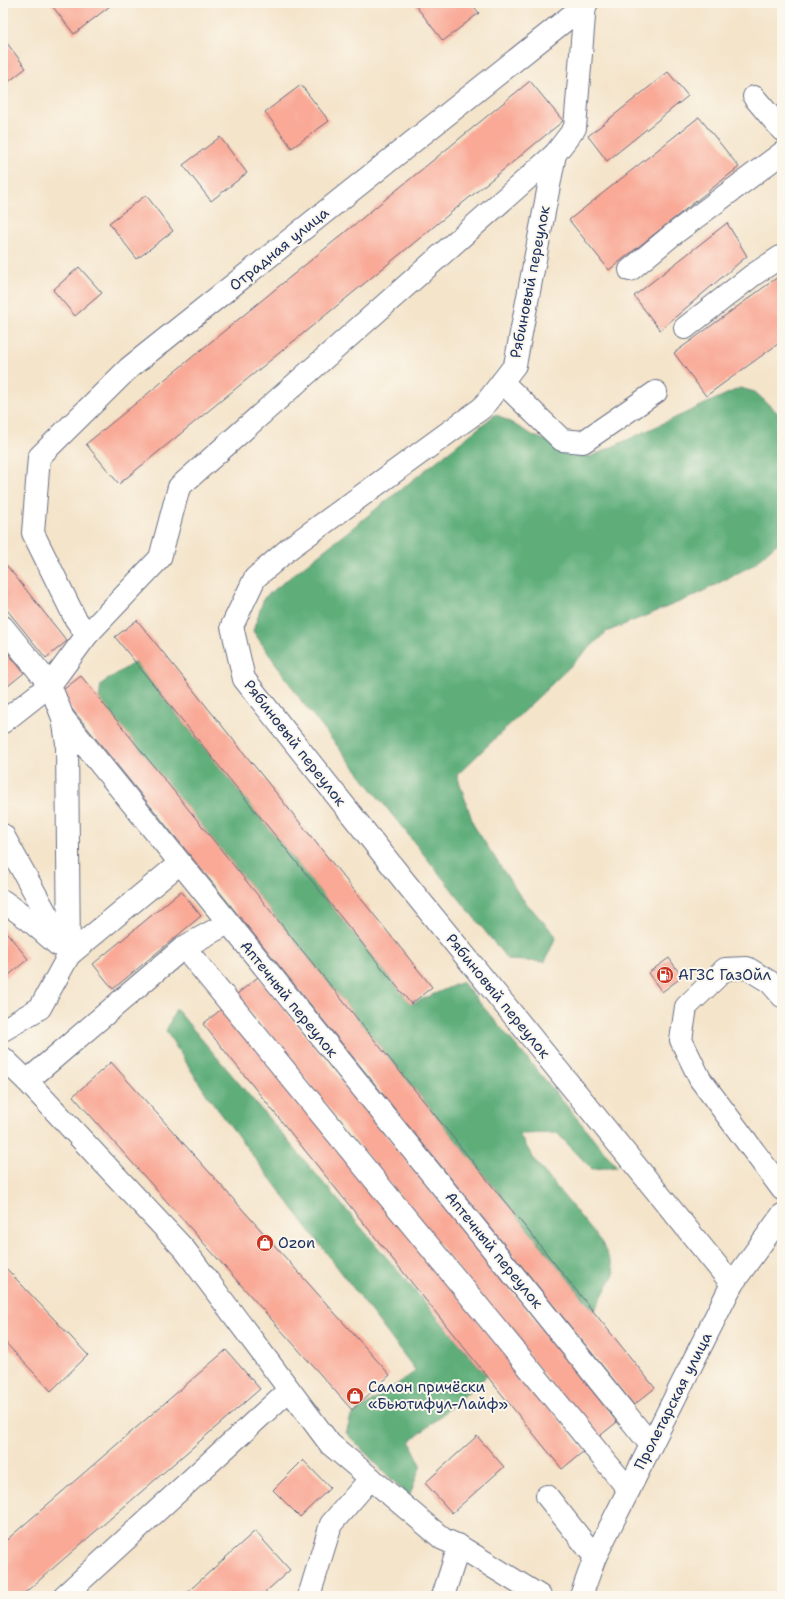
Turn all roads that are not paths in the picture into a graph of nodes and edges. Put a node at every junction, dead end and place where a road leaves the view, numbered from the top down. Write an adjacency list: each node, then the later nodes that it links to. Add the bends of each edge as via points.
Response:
1 (586, 4): 5 (street, via 575,128); 12 (street, Отрадная улица, via 130,368 39,457 33,533 75,618)
2 (754, 97): 3 (street)
3 (782, 130)
4 (782, 153): 7 (street)
5 (555, 154): 9 (street, Рябиновый переулок, via 514,365); 12 (street, via 179,487 160,558)
6 (782, 256): 8 (street, via 753,275)
7 (630, 270)
8 (685, 328)
9 (502, 382): 10 (street, via 562,440 583,442); 28 (street, Рябиновый переулок, via 482,408 291,547 255,578 232,626 244,679 410,888)
10 (656, 392)
11 (3, 627): 13 (street, Аптечный переулок)
12 (87, 635): 13 (street)
13 (50, 685): 14 (street, Аптечный переулок); 15 (street)
14 (64, 718): 17 (street, Аптечный переулок); 21 (street, via 67,743)
15 (3, 722)
16 (3, 836): 21 (street)
17 (180, 863): 19 (street, Аптечный переулок); 21 (street)
18 (3, 901): 21 (street)
19 (228, 923): 20 (street); 30 (street, Аптечный переулок)
20 (184, 947): 25 (street); 32 (street)
21 (69, 955): 23 (street, via 40,1008)
22 (782, 996): 26 (street, via 770,982 747,968 725,970 686,1007 681,1040 700,1079)
23 (3, 1030)
24 (3, 1058): 25 (street)
25 (27, 1081): 29 (street, via 184,1250)
26 (782, 1189)
27 (782, 1215): 28 (street, Пролетарская улица)
28 (732, 1284): 30 (street, Пролетарская улица)
29 (289, 1390): 31 (street, via 330,1444); 36 (street)
30 (651, 1445): 32 (street, Пролетарская улица)
31 (370, 1478): 34 (street, via 443,1539); 37 (street, via 331,1524)
32 (629, 1490): 35 (street, Пролетарская улица)
33 (547, 1496): 35 (street)
34 (459, 1546): 38 (street); 39 (street)
35 (595, 1557): 40 (street, Пролетарская улица)
36 (64, 1596)
37 (309, 1596)
38 (443, 1596)
39 (540, 1596)
40 (581, 1596)

